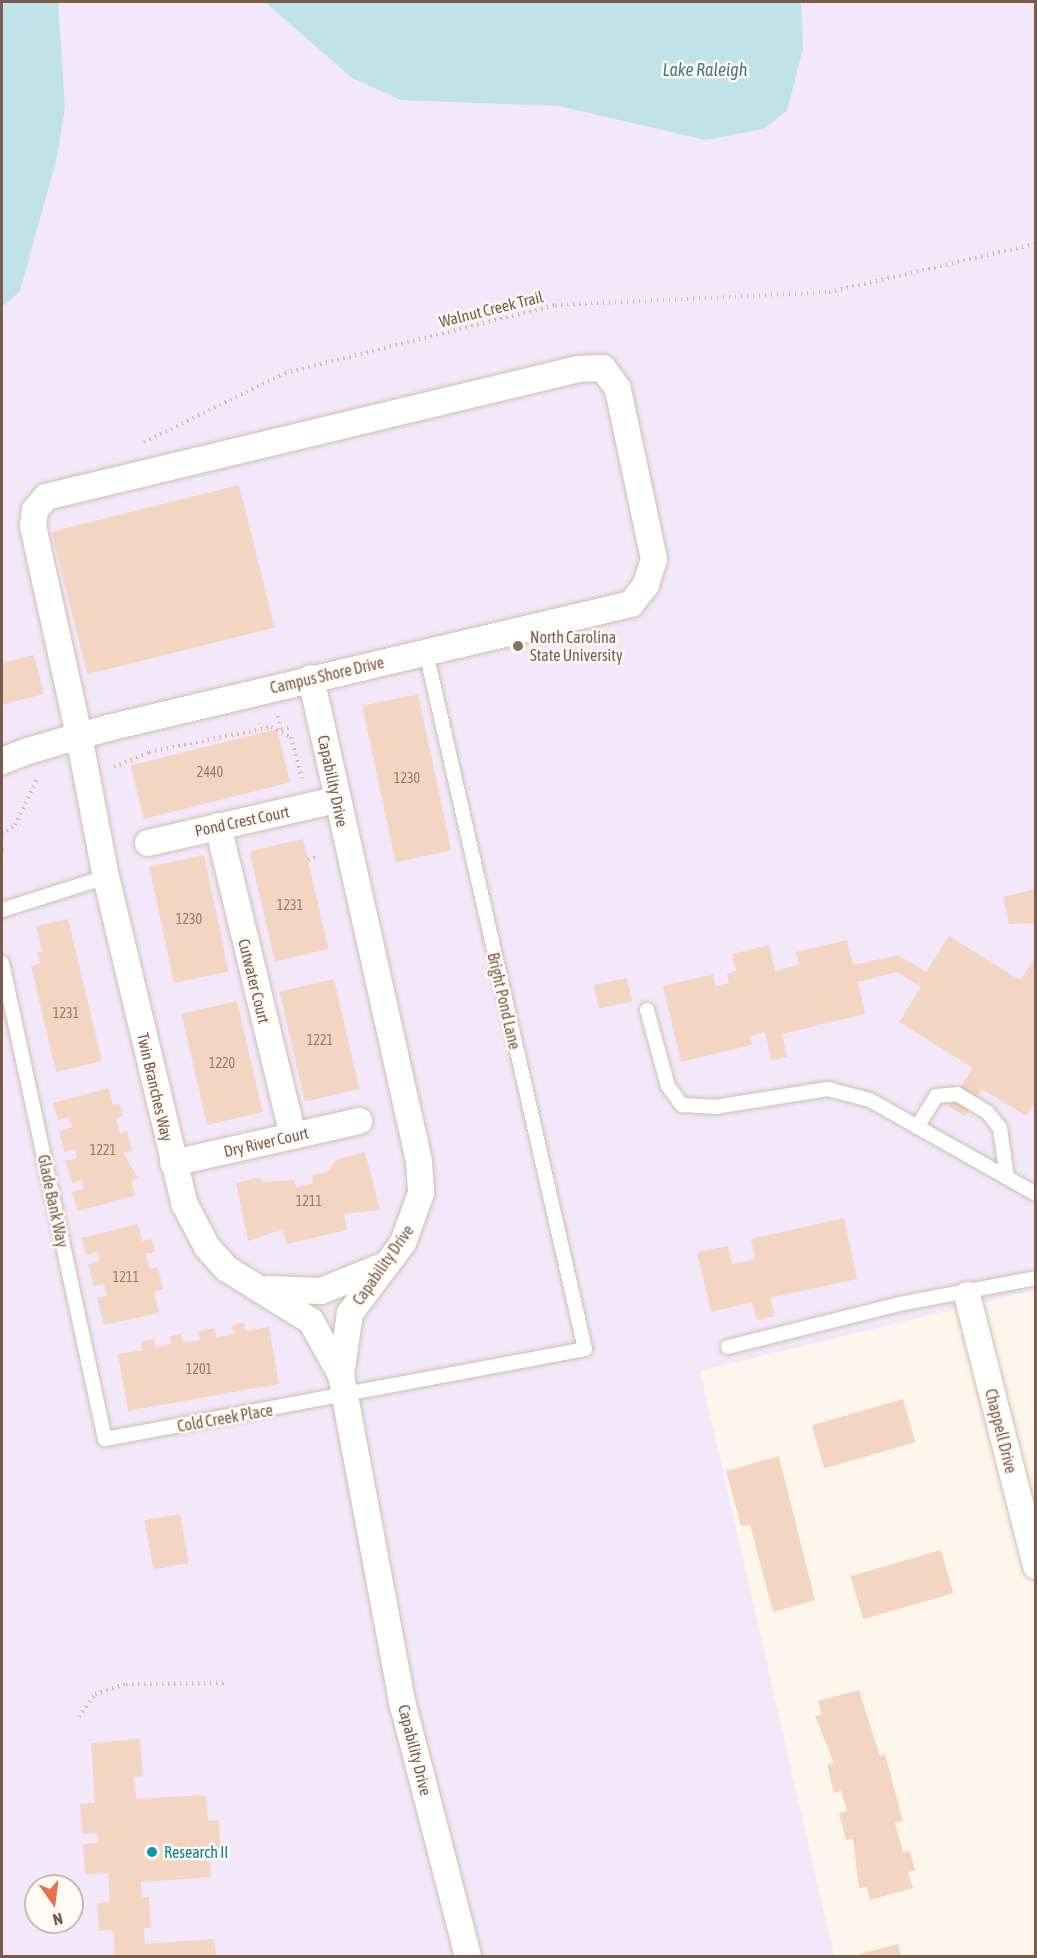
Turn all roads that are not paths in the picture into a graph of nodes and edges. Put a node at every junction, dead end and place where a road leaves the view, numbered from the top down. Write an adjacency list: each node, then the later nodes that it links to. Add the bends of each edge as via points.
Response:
1 (646, 585): 2 (street, Campus Shore Drive, via 631,604); 4 (street, Twin Branches Way, via 654,559 618,389 603,368 578,369 46,497 35,510 33,526)
2 (426, 652): 3 (street, Campus Shore Drive); 24 (lane, Bright Pond Lane)
3 (311, 678): 4 (street, Campus Shore Drive); 6 (street, Capability Drive)
4 (80, 736): 5 (street, Campus Shore Drive); 9 (street, Twin Branches Way)
5 (2, 761)
6 (336, 800): 7 (street, Pond Crest Court); 19 (street, Capability Drive, via 419,1162 415,1219)
7 (218, 826): 8 (street, Pond Crest Court); 15 (street, Cutwater Court)
8 (148, 843)
9 (106, 877): 10 (lane); 16 (street, Twin Branches Way)
10 (2, 910)
11 (2, 963): 26 (lane, Glade Bank Way)
12 (647, 1010): 14 (lane, via 668,1086 682,1105 715,1107 828,1089 870,1100)
13 (359, 1121): 15 (street, Dry River Court)
14 (917, 1127): 17 (lane); 17 (lane, via 936,1096 957,1094 987,1112 999,1128)
15 (293, 1136): 16 (street, Dry River Court)
16 (173, 1163): 21 (street, Twin Branches Way, via 184,1203 207,1247)
17 (1007, 1178): 18 (lane)
18 (1035, 1194)
19 (385, 1264): 21 (street, via 321,1291); 25 (street, Capability Drive, via 350,1313)
20 (1035, 1278): 22 (lane)
21 (254, 1287): 25 (street, Twin Branches Way, via 311,1321)
22 (967, 1295): 23 (lane, via 899,1304); 27 (street, Chappell Drive)
23 (728, 1347)
24 (585, 1348): 25 (lane, Cold Creek Place)
25 (342, 1386): 26 (lane, Cold Creek Place); 28 (street, Capability Drive, via 403,1705)
26 (105, 1439)
27 (1035, 1566)
28 (468, 1956)

